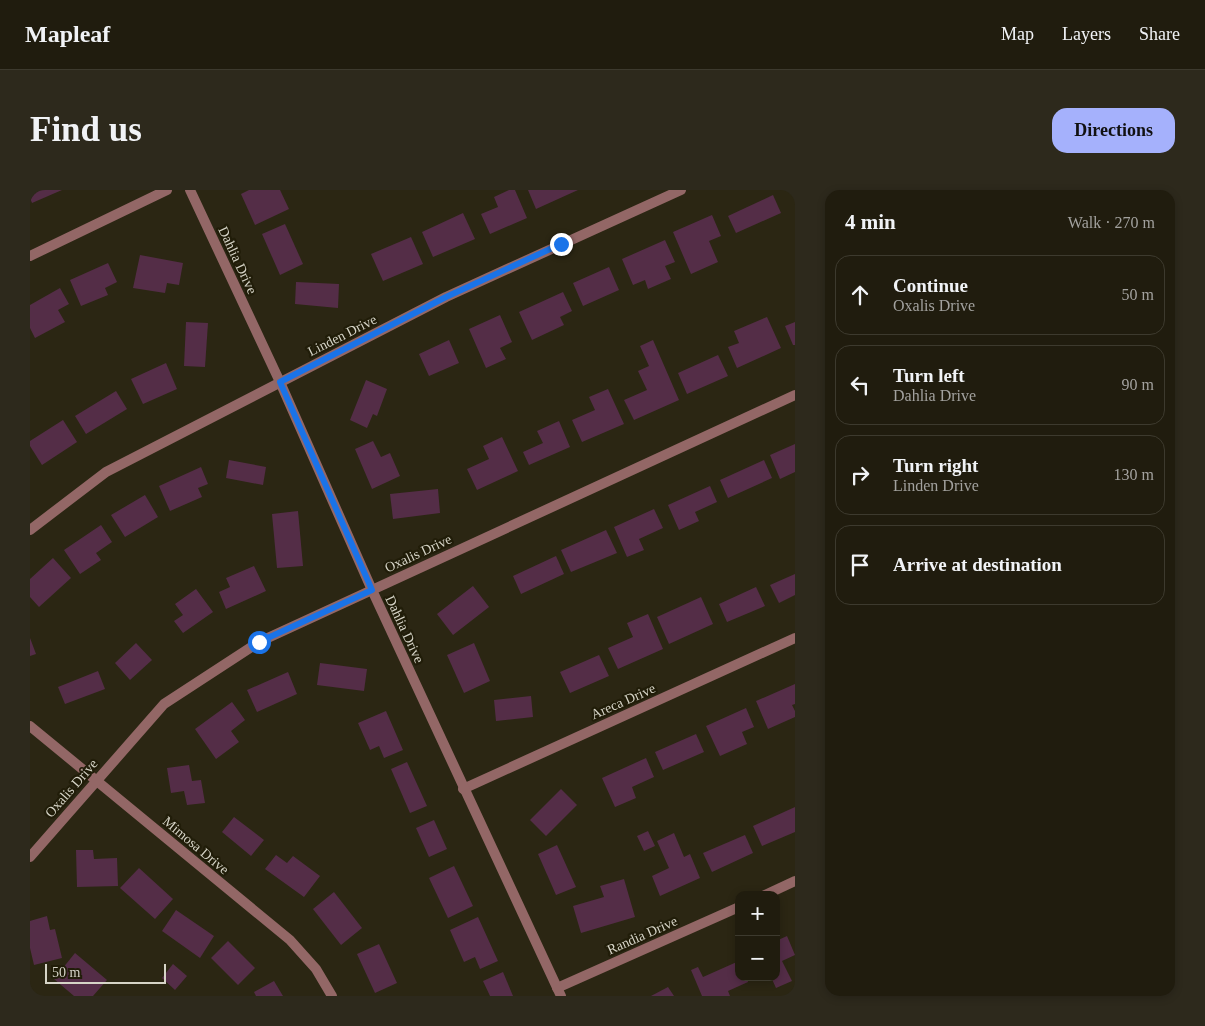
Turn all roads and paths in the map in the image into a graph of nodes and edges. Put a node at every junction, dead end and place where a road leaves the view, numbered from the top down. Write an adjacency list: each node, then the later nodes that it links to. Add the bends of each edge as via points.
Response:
1 (167, 190): 4 (street)
2 (190, 190): 5 (street, Dahlia Drive)
3 (681, 190): 5 (street, Linden Drive, via 446,297)
4 (30, 256)
5 (280, 382): 7 (street, Linden Drive, via 106,472); 8 (street, Dahlia Drive)
6 (795, 395): 8 (street, Oxalis Drive)
7 (30, 530)
8 (372, 590): 11 (street, Oxalis Drive, via 259,642 164,704); 12 (street, Dahlia Drive)
9 (795, 638): 12 (street, Areca Drive)
10 (30, 726): 11 (street, Mimosa Drive)
11 (96, 780): 13 (street, Oxalis Drive); 18 (street, Mimosa Drive, via 290,940 316,969)
12 (463, 789): 17 (street, Dahlia Drive)
13 (30, 856)
14 (795, 881): 15 (street)
15 (774, 891)
16 (735, 908): 17 (street, Randia Drive)
17 (559, 992)
18 (332, 996)

